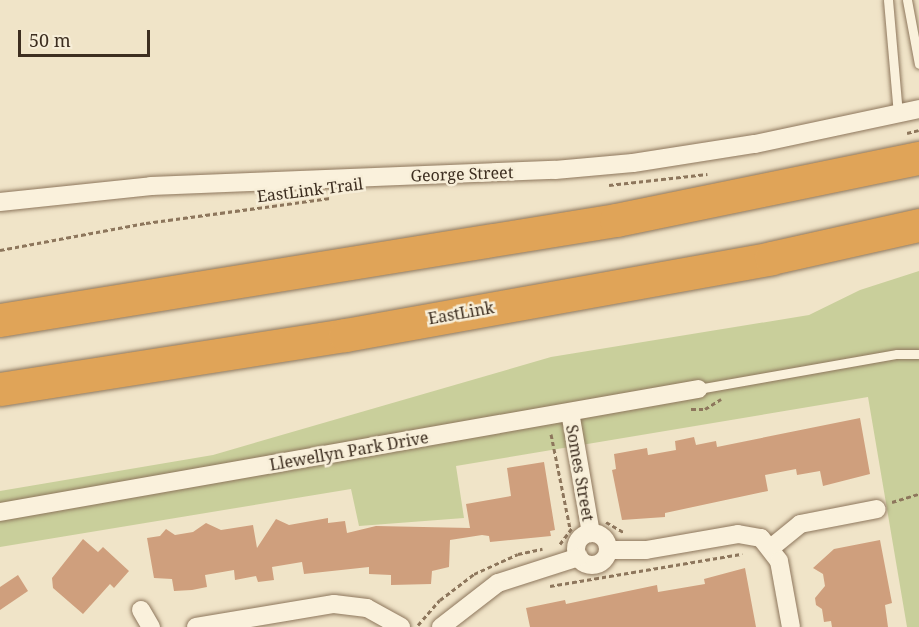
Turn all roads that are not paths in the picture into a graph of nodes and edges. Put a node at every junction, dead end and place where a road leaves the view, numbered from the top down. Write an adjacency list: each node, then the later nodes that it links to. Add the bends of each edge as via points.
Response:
1 (888, 0): 5 (lane)
2 (907, 0): 3 (lane)
3 (919, 64)
4 (919, 109): 5 (street, George Street)
5 (897, 114): 7 (street, George Street, via 754,144 633,163 151,186)
6 (919, 158): 9 (highway, via 616,220)
7 (0, 202)
8 (919, 225): 11 (highway, EastLink, via 748,262 345,335)
9 (0, 320)
10 (919, 354): 12 (lane, via 897,354)
11 (0, 389)
12 (698, 389): 13 (street, Llewellyn Park Drive)
13 (570, 412): 15 (street, Llewellyn Park Drive); 16 (street, Somes Street)
14 (877, 509): 17 (street, via 805,522)
15 (0, 512)
16 (590, 528): 18 (street, via 603,538); 19 (street, via 578,542)
17 (772, 547): 18 (street, via 761,537 738,534 646,550); 25 (street, via 780,561)
18 (608, 550): 19 (street, via 596,565 586,564)
19 (579, 557): 24 (street, via 498,584)
20 (141, 610): 21 (street)
21 (151, 627)
22 (196, 627): 23 (street, via 334,604 367,608)
23 (401, 627)
24 (441, 627)
25 (790, 627)

